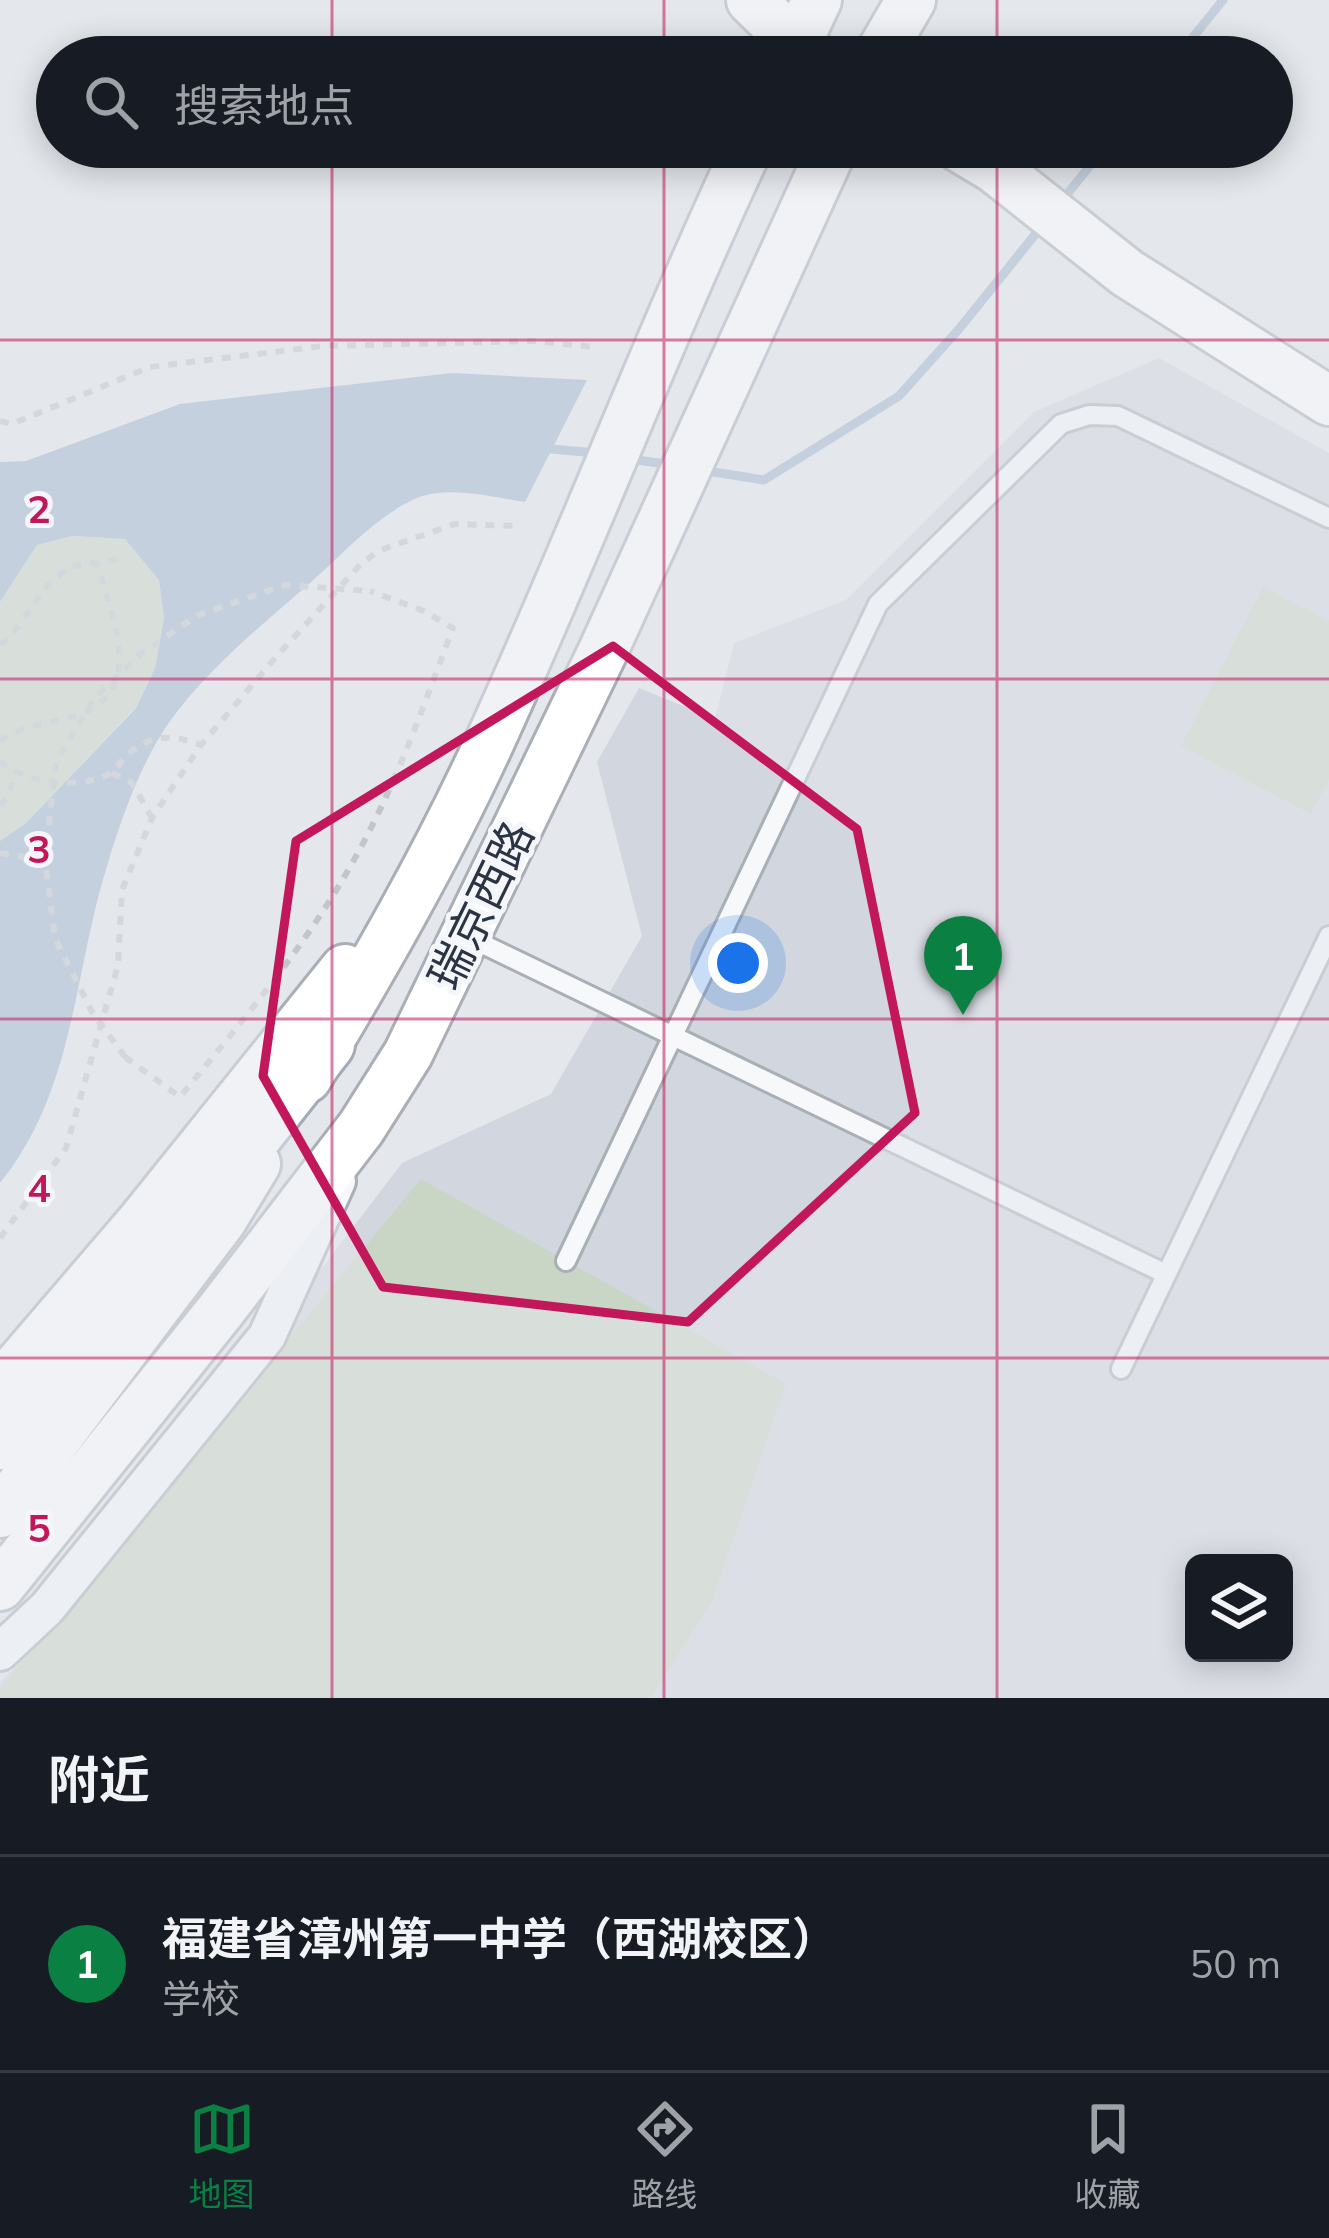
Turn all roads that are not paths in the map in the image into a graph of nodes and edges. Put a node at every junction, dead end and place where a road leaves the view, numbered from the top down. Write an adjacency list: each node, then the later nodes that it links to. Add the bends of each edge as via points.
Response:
1 (751, 0): 4 (street)
2 (817, 0): 5 (street)
3 (911, 0): 6 (street)
4 (784, 36)
5 (805, 36)
6 (890, 36)
7 (738, 168): 12 (street, 瑞京西路, via 489,743)
8 (823, 168): 13 (street, 瑞京西路)
9 (989, 168): 10 (street, via 1127,273)
10 (1329, 401)
11 (1329, 518): 15 (lane, via 1118,416 1061,424 878,604)
12 (417, 883): 16 (street, 瑞京西路); 21 (street)
13 (466, 935): 15 (lane); 17 (street, 瑞京西路)
14 (1329, 936): 19 (lane)
15 (673, 1036): 18 (lane); 19 (lane)
16 (327, 1044): 22 (main road); 23 (street, 瑞京西路, via 223,1220)
17 (361, 1128): 24 (street, 瑞京西路); 25 (street, via 267,1336 47,1608)
18 (566, 1261)
19 (1166, 1274): 20 (lane)
20 (1120, 1369)
21 (0, 1388)
22 (0, 1442)
23 (0, 1513)
24 (0, 1586)
25 (0, 1652)

